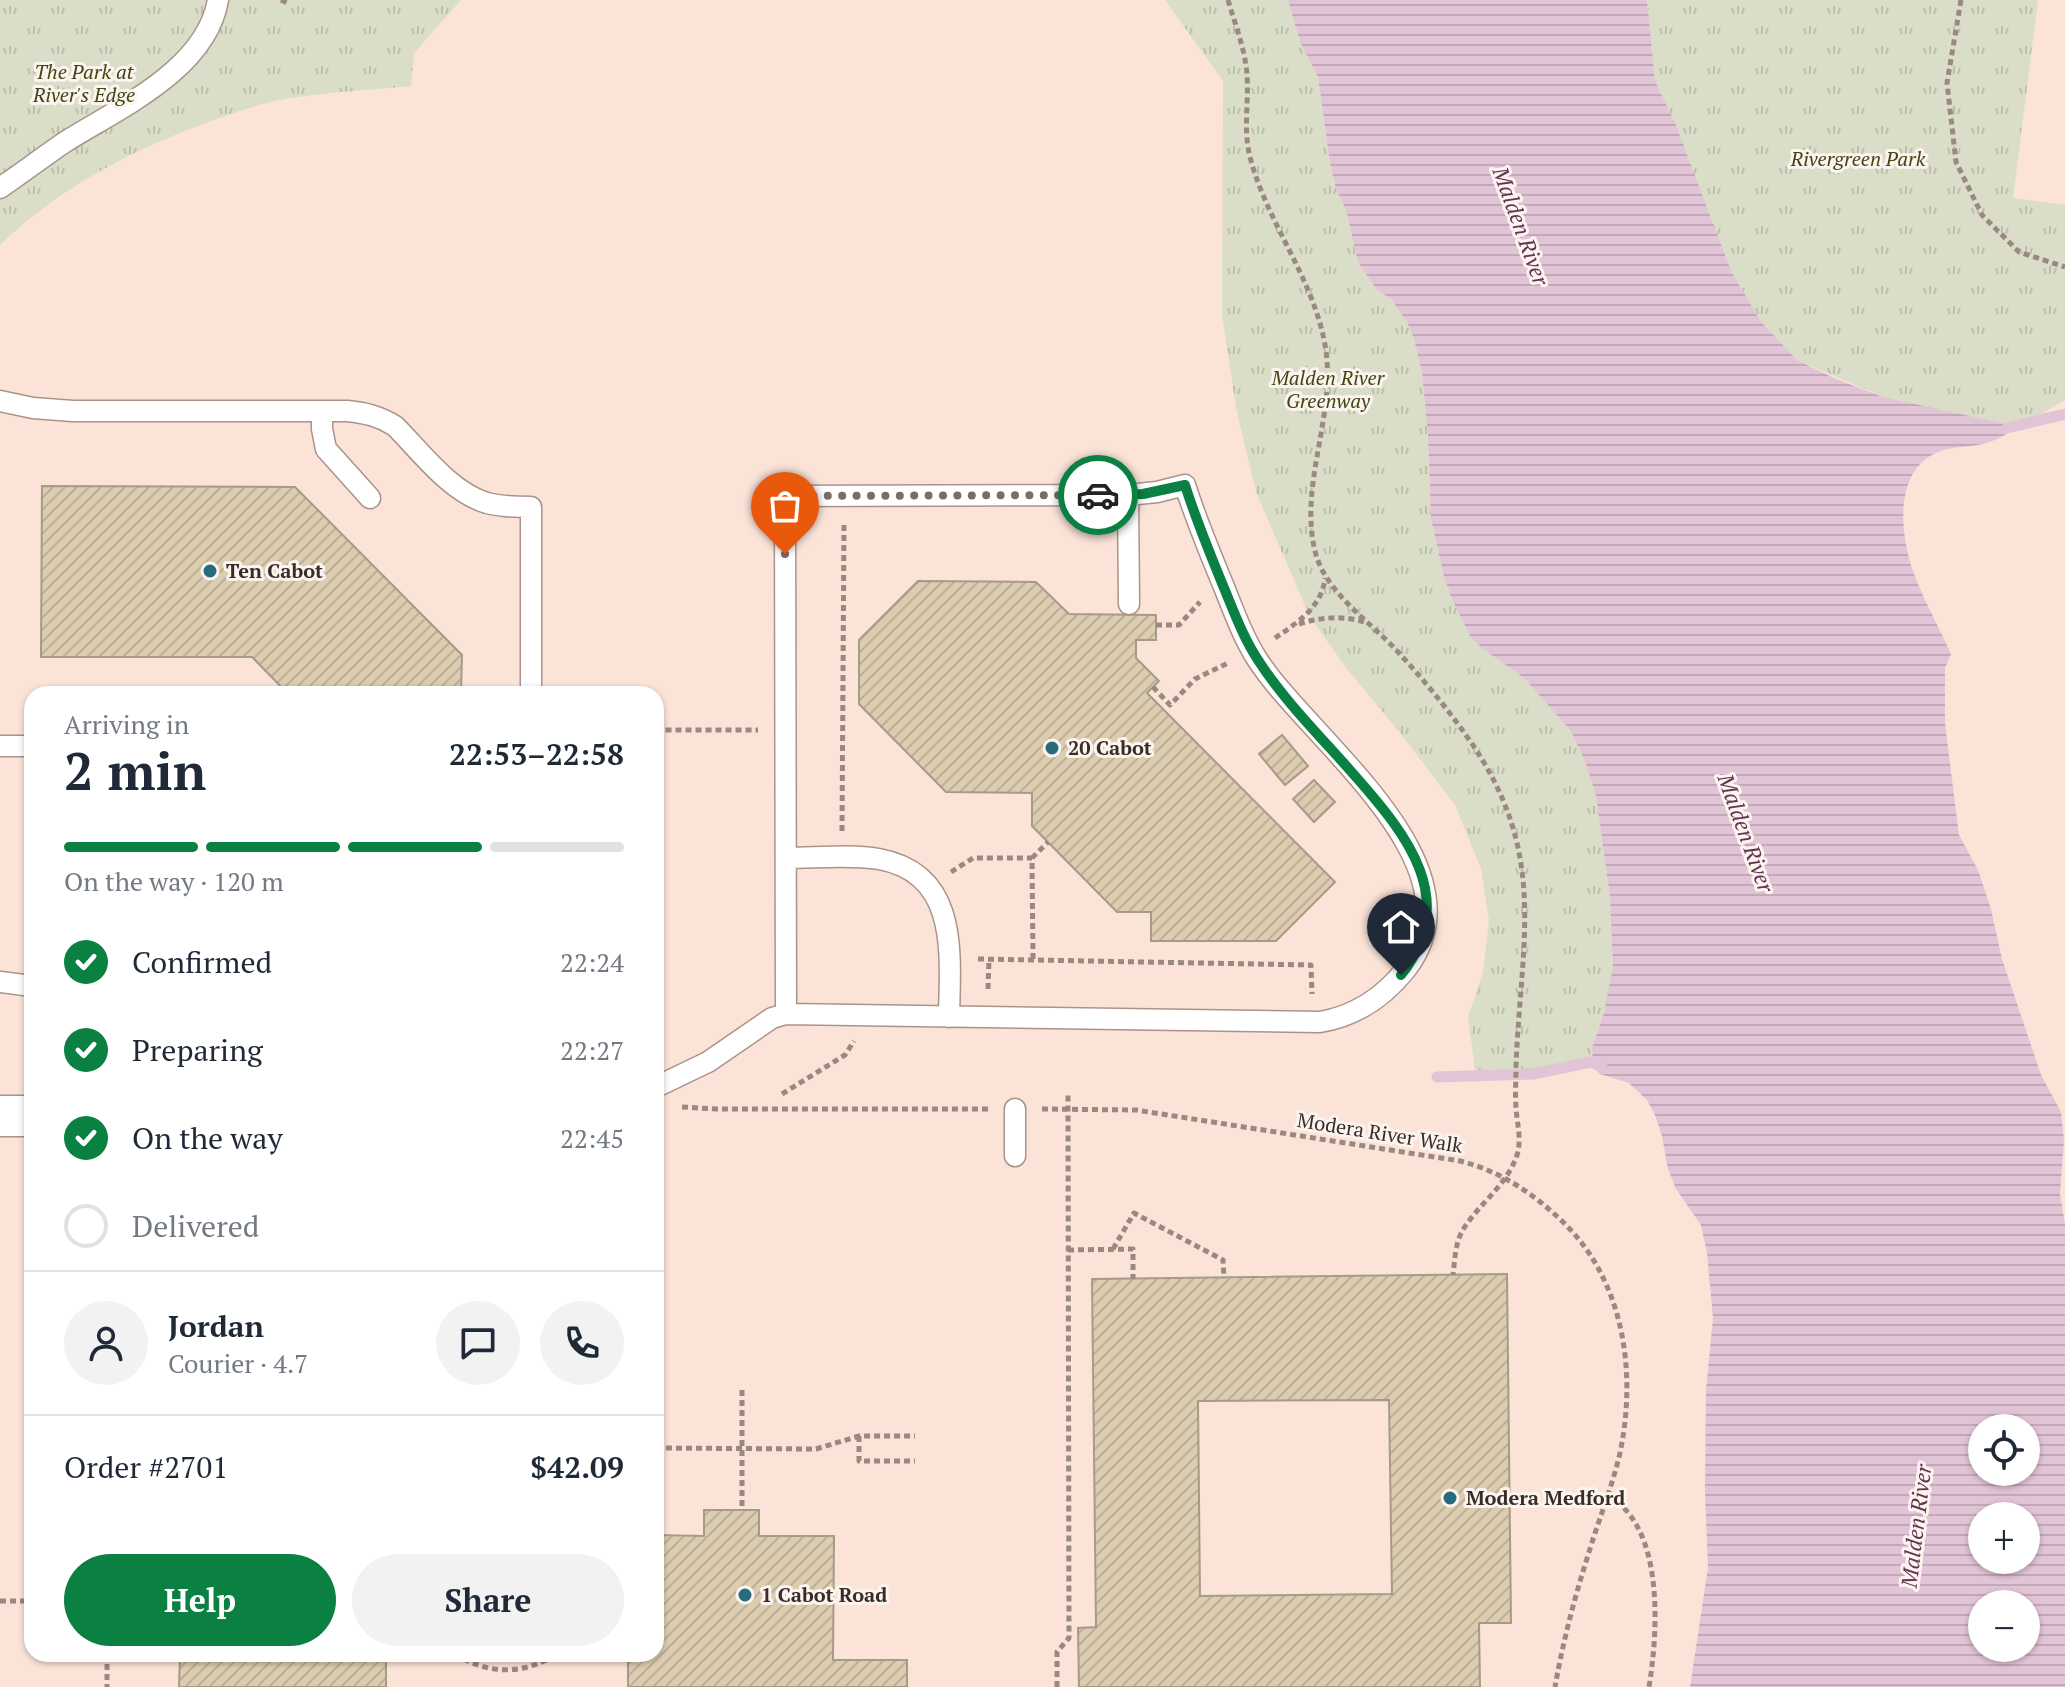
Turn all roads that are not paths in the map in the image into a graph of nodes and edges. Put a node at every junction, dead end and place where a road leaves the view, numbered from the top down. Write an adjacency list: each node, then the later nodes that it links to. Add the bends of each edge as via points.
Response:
1 (218, 0): 2 (lane, via 208,30 161,81)
2 (0, 188)
3 (0, 401): 4 (lane, via 53,411)
4 (322, 411): 6 (lane, via 326,449); 8 (lane, via 361,412 385,420 471,496 531,507)
5 (1128, 495): 7 (lane); 11 (lane, via 785,496); 15 (lane, via 1185,485 1257,658 1414,853 1427,904 1424,929 1410,964 1384,993 1364,1008 1312,1023)
6 (370, 498)
7 (1129, 604)
8 (531, 686)
9 (0, 746): 10 (lane)
10 (24, 746)
11 (786, 858): 14 (lane); 15 (lane, via 879,859 923,880 938,899 948,927)
12 (0, 982): 13 (lane)
13 (24, 985)
14 (786, 1014): 15 (lane); 16 (lane)
15 (949, 1017)
16 (664, 1083)
17 (1015, 1109): 20 (lane)
18 (0, 1116): 19 (street)
19 (24, 1116)
20 (1015, 1156)

